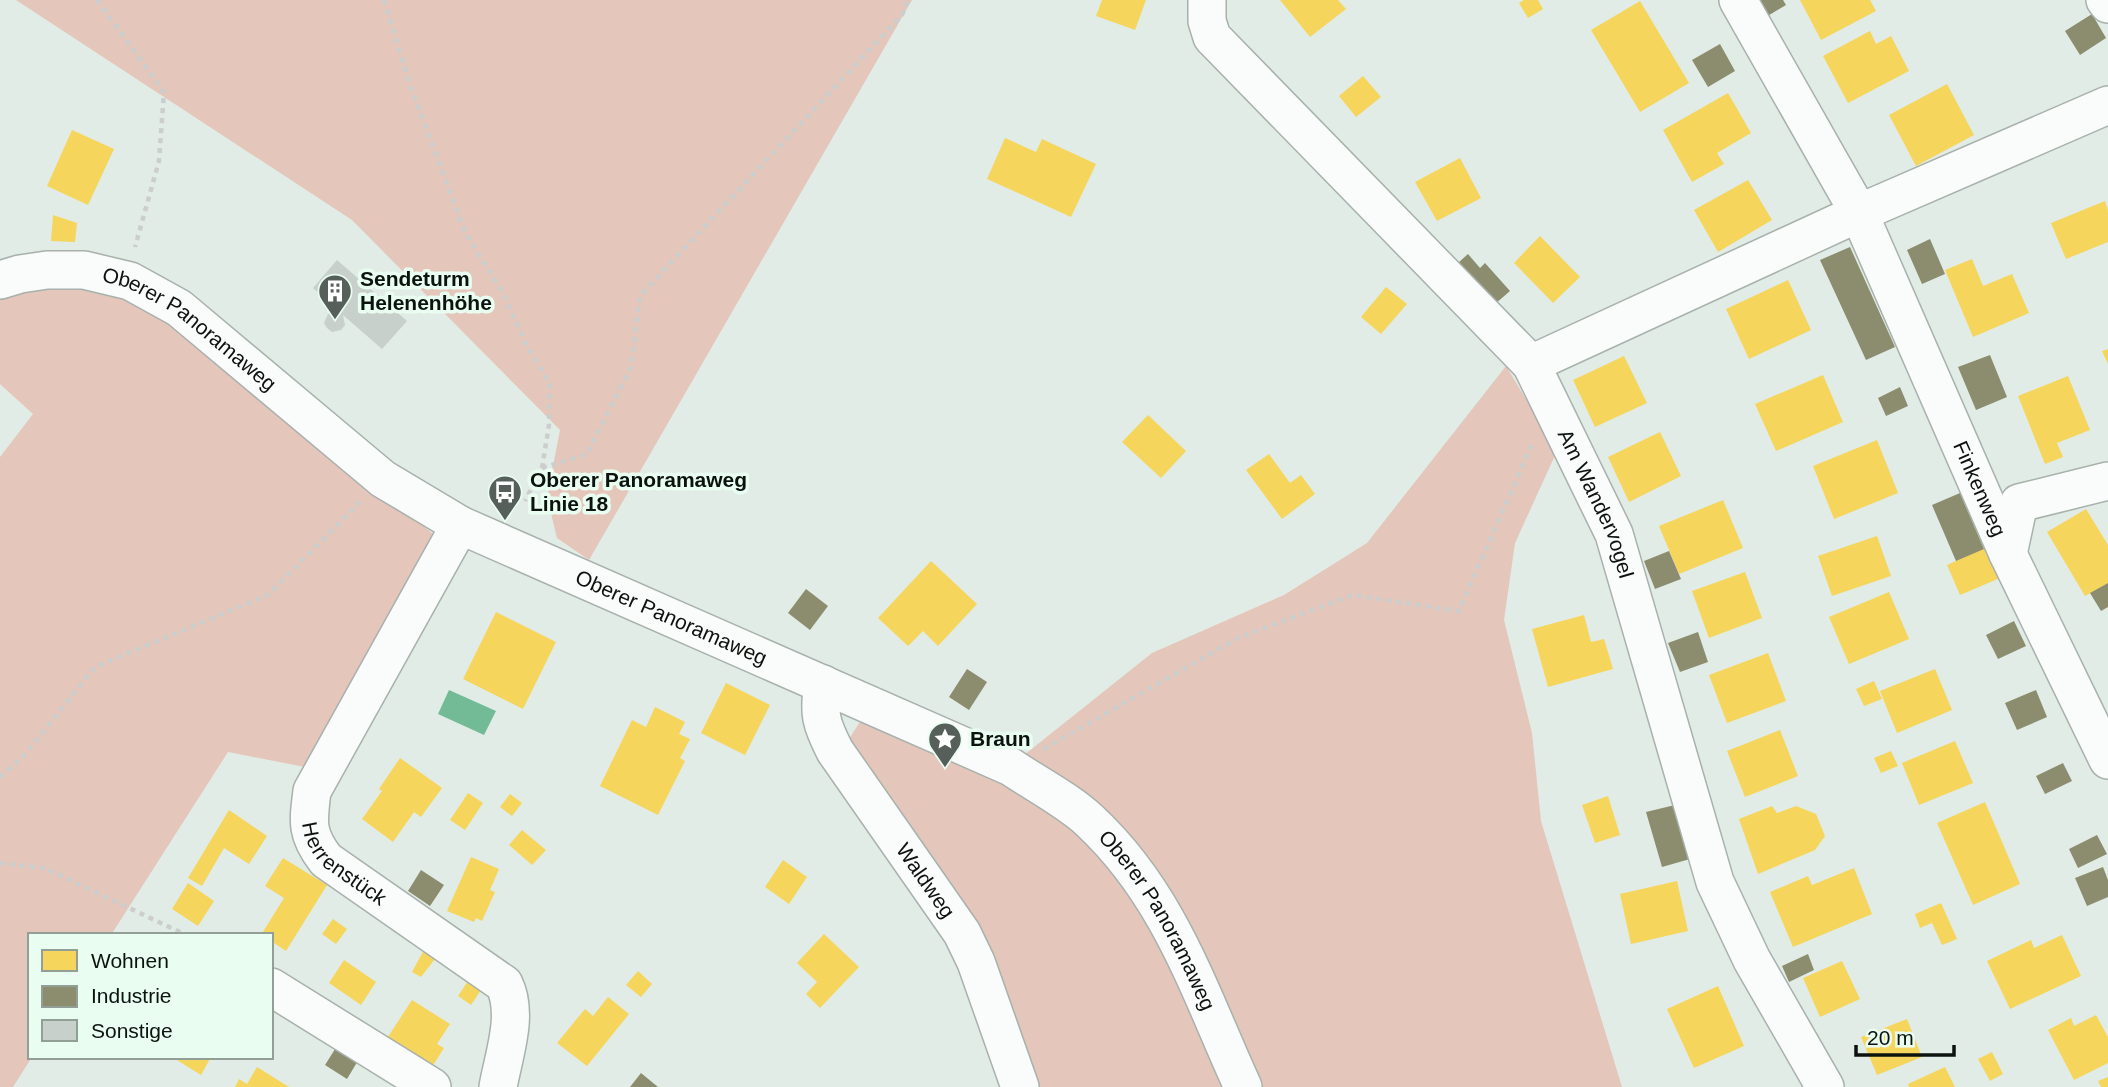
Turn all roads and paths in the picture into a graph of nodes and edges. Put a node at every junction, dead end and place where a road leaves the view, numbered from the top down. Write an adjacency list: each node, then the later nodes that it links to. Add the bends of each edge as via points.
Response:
1 (97, 0): 10 (path, via 164,92 159,161)
2 (384, 0): 14 (path, via 465,232 550,384)
3 (908, 0): 14 (path, via 902,15 640,296 631,367 587,454)
4 (1738, 0): 9 (street, Finkenweg)
5 (2105, 0): 6 (street)
6 (2108, 5)
7 (1207, 11): 12 (street, Am Wandervogel, via 1212,37)
8 (2108, 105): 9 (street)
9 (1859, 213): 12 (street); 19 (street, Finkenweg)
10 (139, 235)
11 (0, 280): 15 (street, Oberer Panoramaweg, via 47,270 84,270 130,281 179,308)
12 (1531, 364): 13 (street, Am Wandervogel)
13 (1551, 402): 22 (path, via 1458,611 1353,595 1238,638); 31 (street, Am Wandervogel, via 1614,534 1715,882 1752,960)
14 (542, 468): 17 (path)
15 (383, 479): 18 (street, Oberer Panoramaweg); 23 (path, via 268,595 95,667 23,757)
16 (2108, 481): 19 (street, via 2019,503)
17 (525, 501)
18 (460, 525): 20 (street, Oberer Panoramaweg); 28 (street, Herrenstück, via 312,791 308,819 313,843 326,860 504,984 511,1010)
19 (2008, 554): 21 (street, Finkenweg)
20 (823, 684): 22 (street, Oberer Panoramaweg); 29 (street, Waldweg, via 822,726 962,933)
21 (2108, 760)
22 (1011, 767): 30 (street, Oberer Panoramaweg, via 1088,819 1125,857 1155,898)
23 (0, 777)
24 (0, 863): 25 (path, via 45,868)
25 (182, 933)
26 (273, 988): 27 (street)
27 (432, 1087)
28 (498, 1087)
29 (1020, 1087)
30 (1243, 1087)
31 (1825, 1087)

